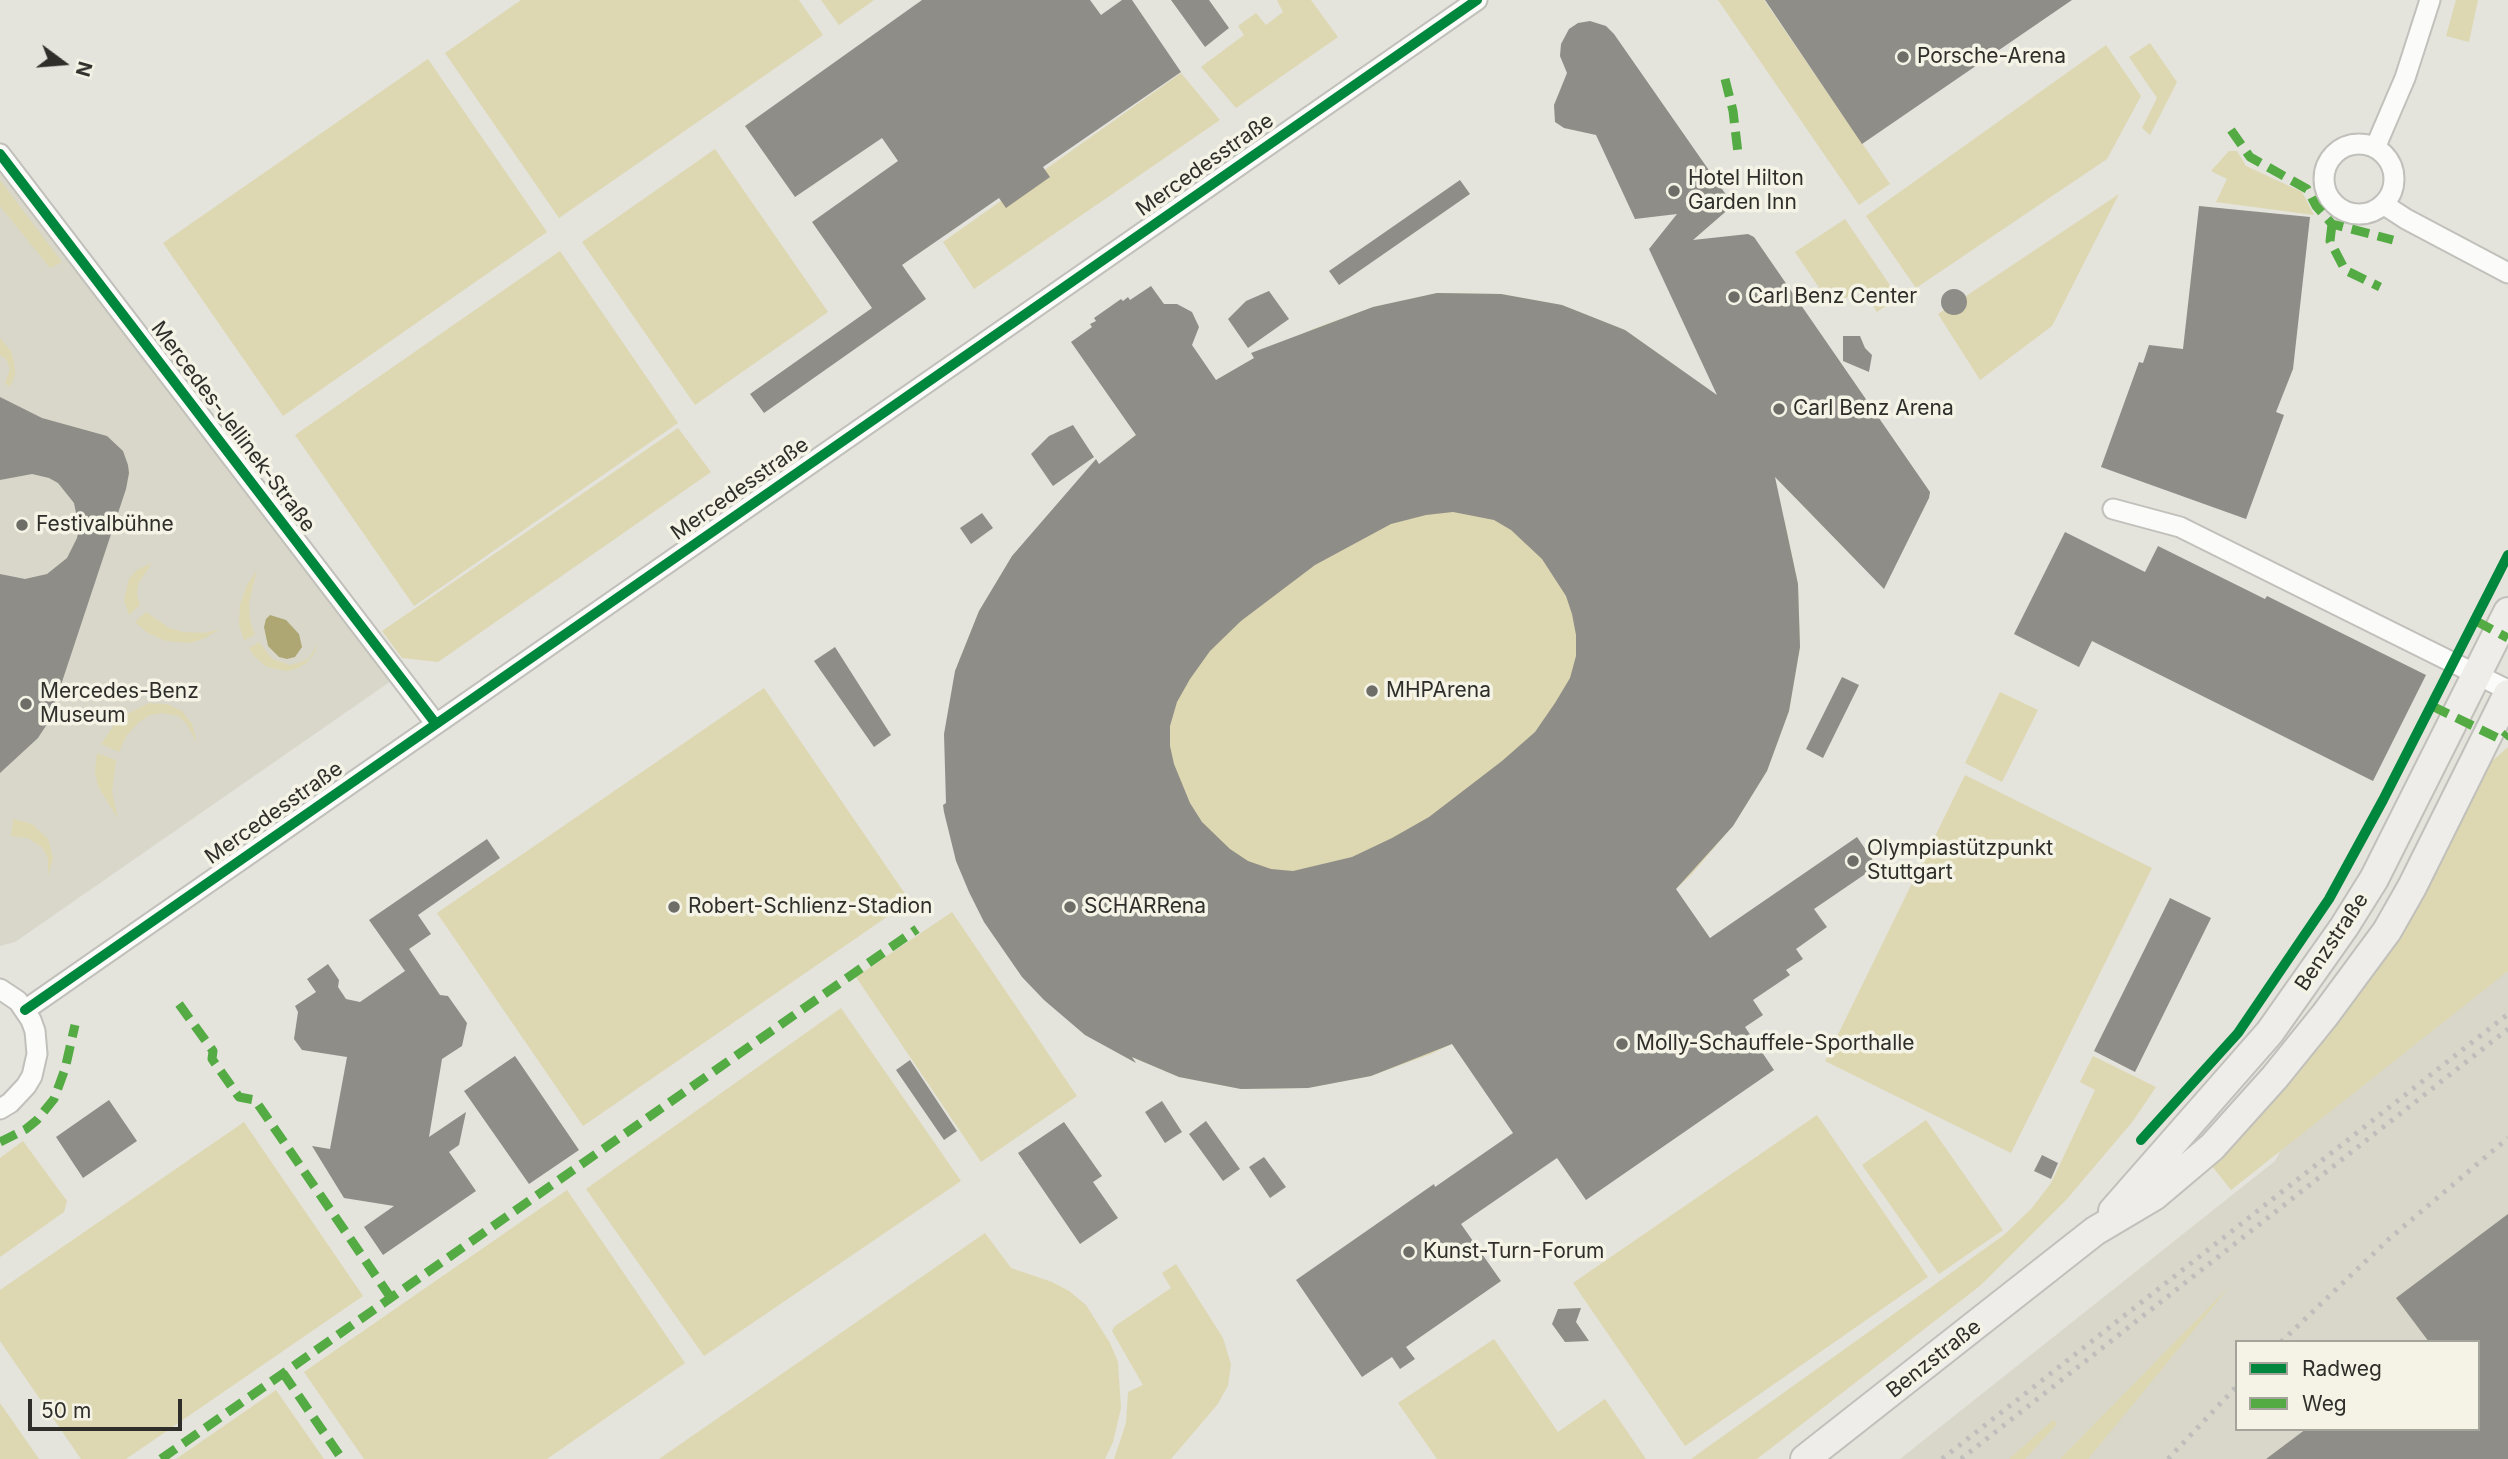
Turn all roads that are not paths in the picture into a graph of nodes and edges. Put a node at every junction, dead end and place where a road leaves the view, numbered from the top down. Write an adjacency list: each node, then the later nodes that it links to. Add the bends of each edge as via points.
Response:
1 (1477, 0): 11 (street, Mercedesstraße)
2 (2430, 0): 3 (street, via 2416,49)
3 (2375, 148): 5 (street, via 2384,154 2393,174 2390,195); 5 (street, via 2357,144 2341,150 2329,163 2324,182 2331,200 2347,212 2366,213)
4 (0, 154): 11 (street, Mercedes-Jellinek-Straße)
5 (2383, 204): 6 (street)
6 (2508, 273)
7 (2113, 509): 9 (street, via 2180,527)
8 (2508, 612): 9 (main road, Benzstraße)
9 (2478, 675): 10 (street); 15 (main road, Benzstraße, via 2374,879 2344,928 2270,1031)
10 (2508, 692): 15 (main road, Benzstraße, via 2412,887 2358,974 2212,1147 2154,1196)
11 (436, 724): 13 (street, Mercedesstraße)
12 (0, 989): 13 (street)
13 (25, 1010): 14 (street, via 35,1031 35,1065 26,1086)
14 (0, 1109)
15 (2095, 1231): 16 (main road, Benzstraße)
16 (1805, 1459)

